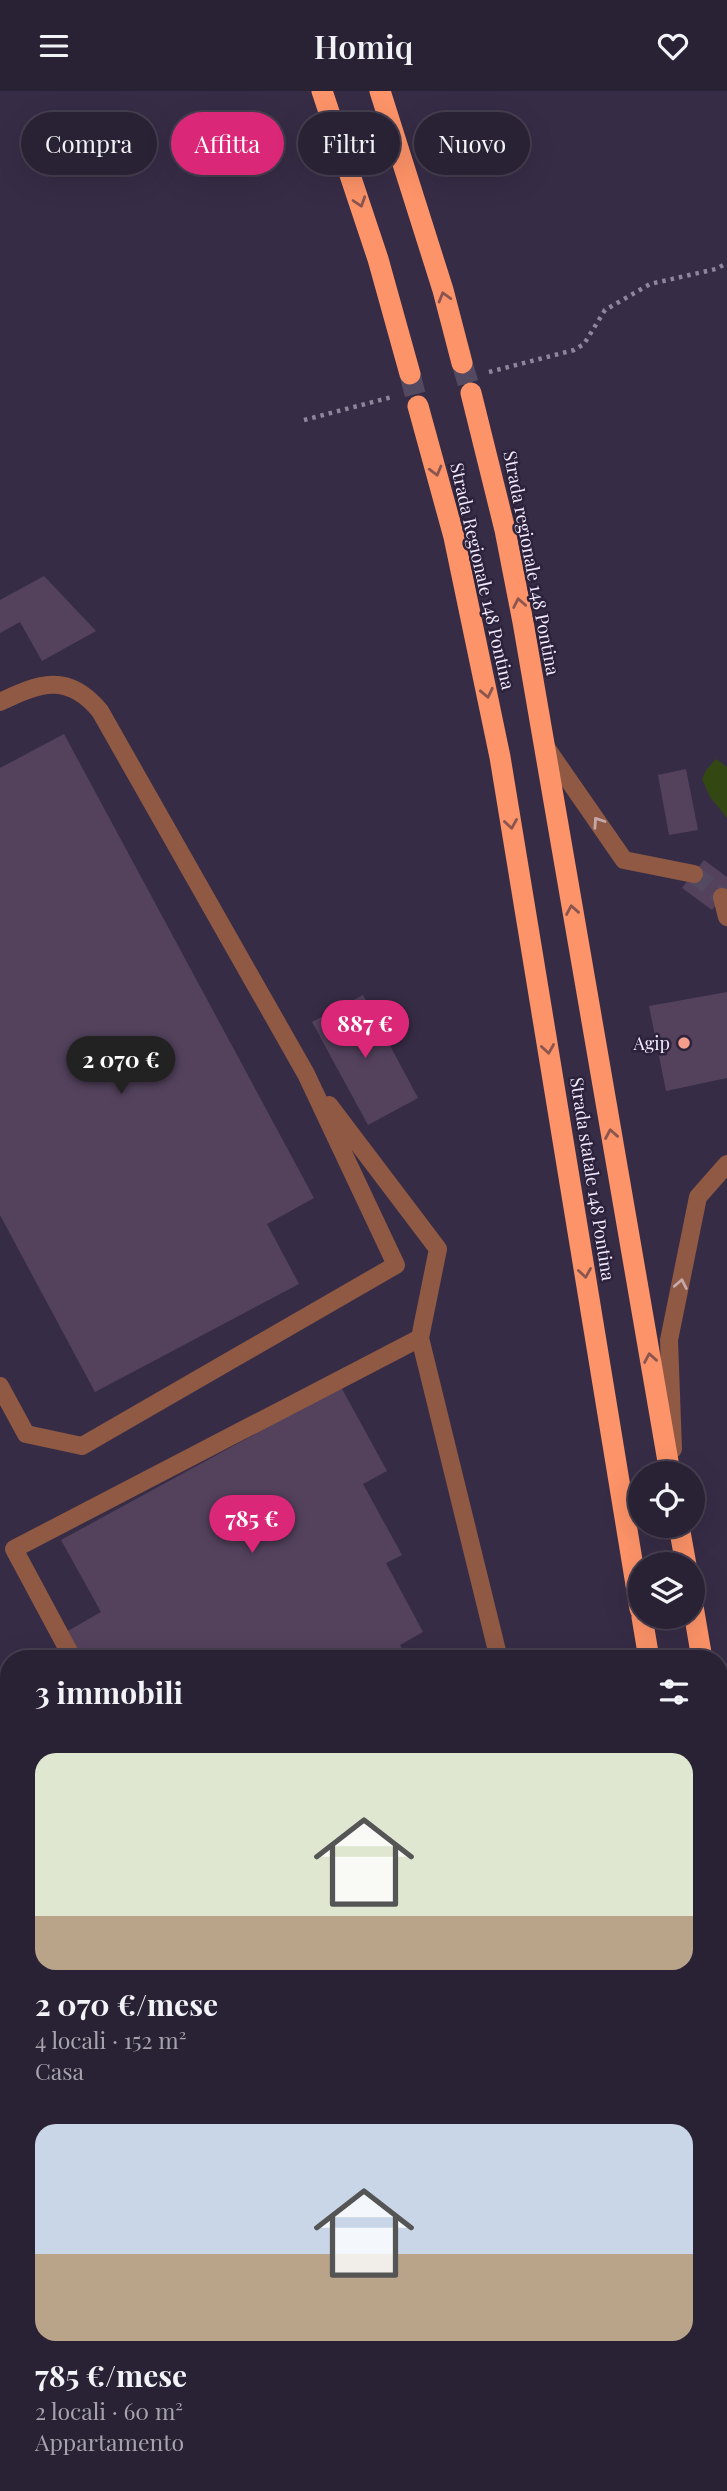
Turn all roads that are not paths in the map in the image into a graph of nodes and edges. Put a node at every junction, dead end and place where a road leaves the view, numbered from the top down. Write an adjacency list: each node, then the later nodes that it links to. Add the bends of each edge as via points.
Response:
1 (322, 91): 4 (highway, one-way to 4, via 378,259)
2 (380, 91): 3 (highway, one-way to 2)
3 (462, 363)
4 (410, 374)
5 (471, 393): 8 (highway, Strada regionale 148 Pontina, one-way to 5, via 505,530)
6 (418, 406): 9 (highway, Strada Regionale 148 Pontina, one-way to 9, via 454,537)
7 (0, 702): 13 (street, via 29,687 55,684 90,699 100,711)
8 (543, 743): 10 (street, one-way to 8, via 624,860); 17 (highway, Strada statale 148 Pontina, one-way to 8)
9 (500, 757): 19 (highway, Strada statale 148 Pontina, one-way to 19)
10 (694, 874)
11 (722, 897): 12 (street)
12 (727, 917)
13 (306, 1075): 15 (street, via 438,1249); 16 (street, via 396,1265 82,1446 26,1434)
14 (727, 1164): 18 (street, one-way to 14, via 669,1340 698,1197)
15 (420, 1338): 22 (street, via 14,1549); 23 (street)
16 (0, 1386)
17 (670, 1461)
18 (672, 1461)
19 (631, 1552)
20 (644, 1629): 24 (highway)
21 (697, 1629): 25 (highway)
22 (68, 1650)
23 (497, 1650)
24 (648, 1650)
25 (700, 1650)

